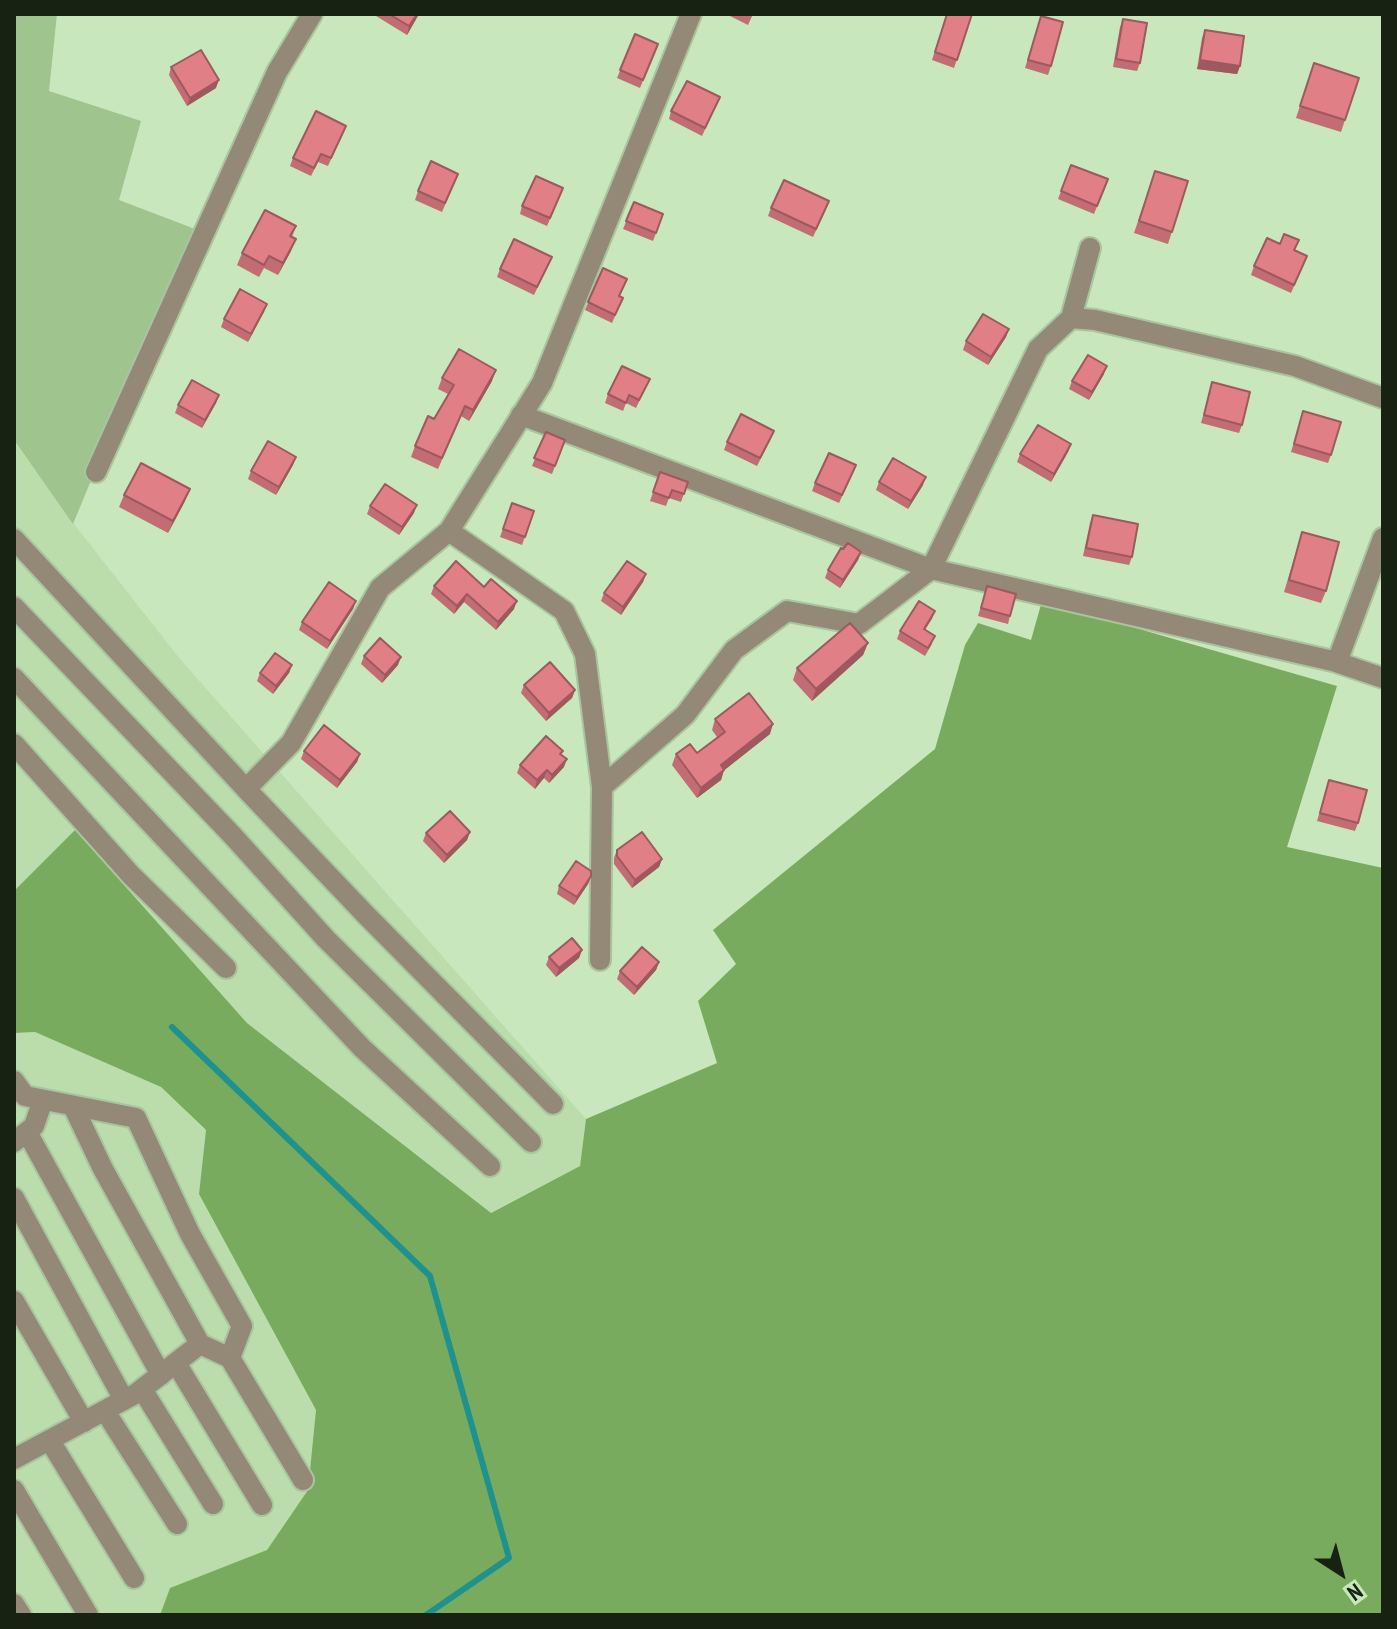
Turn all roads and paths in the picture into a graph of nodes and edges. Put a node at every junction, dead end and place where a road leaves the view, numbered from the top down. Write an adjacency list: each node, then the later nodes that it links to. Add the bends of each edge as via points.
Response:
1 (312, 14): 7 (street, via 277,72)
2 (691, 14): 6 (street, via 542,383)
3 (1090, 248): 4 (street)
4 (1071, 318): 5 (street, via 1295,366); 11 (street, via 1038,349)
5 (1383, 398)
6 (521, 415): 8 (street); 11 (street)
7 (96, 472)
8 (449, 531): 17 (street, via 564,611 585,654); 18 (street, via 380,588 291,743)
9 (1383, 538): 13 (street, via 1337,662)
10 (14, 539): 18 (street)
11 (931, 569): 13 (street); 17 (street, via 859,624 787,611 734,650 685,715)
12 (14, 607): 26 (street, via 326,939)
13 (1330, 660): 15 (street)
14 (14, 678): 27 (street, via 362,1048)
15 (1383, 678)
16 (14, 744): 20 (street, via 131,875)
17 (602, 787): 19 (street)
18 (246, 789): 23 (street)
19 (600, 960)
20 (226, 968)
21 (14, 1081): 22 (street, via 25,1096)
22 (43, 1100): 24 (street); 25 (street, via 34,1126)
23 (553, 1104)
24 (73, 1106): 30 (street); 31 (street, via 136,1118 190,1234 242,1326)
25 (20, 1137): 32 (street)
26 (531, 1142)
27 (490, 1166)
28 (14, 1198): 34 (street)
29 (14, 1301): 36 (street)
30 (200, 1344): 31 (street); 32 (street)
31 (230, 1358): 40 (street)
32 (168, 1369): 33 (street); 43 (street)
33 (142, 1389): 34 (street); 42 (street)
34 (124, 1400): 35 (street)
35 (105, 1411): 36 (street); 44 (street)
36 (84, 1422): 38 (street)
37 (14, 1436): 39 (street)
38 (50, 1441): 39 (street); 45 (street)
39 (20, 1457)
40 (303, 1480)
41 (14, 1490): 48 (street)
42 (213, 1504)
43 (262, 1505)
44 (177, 1524)
45 (134, 1578)
46 (14, 1604): 47 (street)
47 (21, 1615)
48 (88, 1615)

